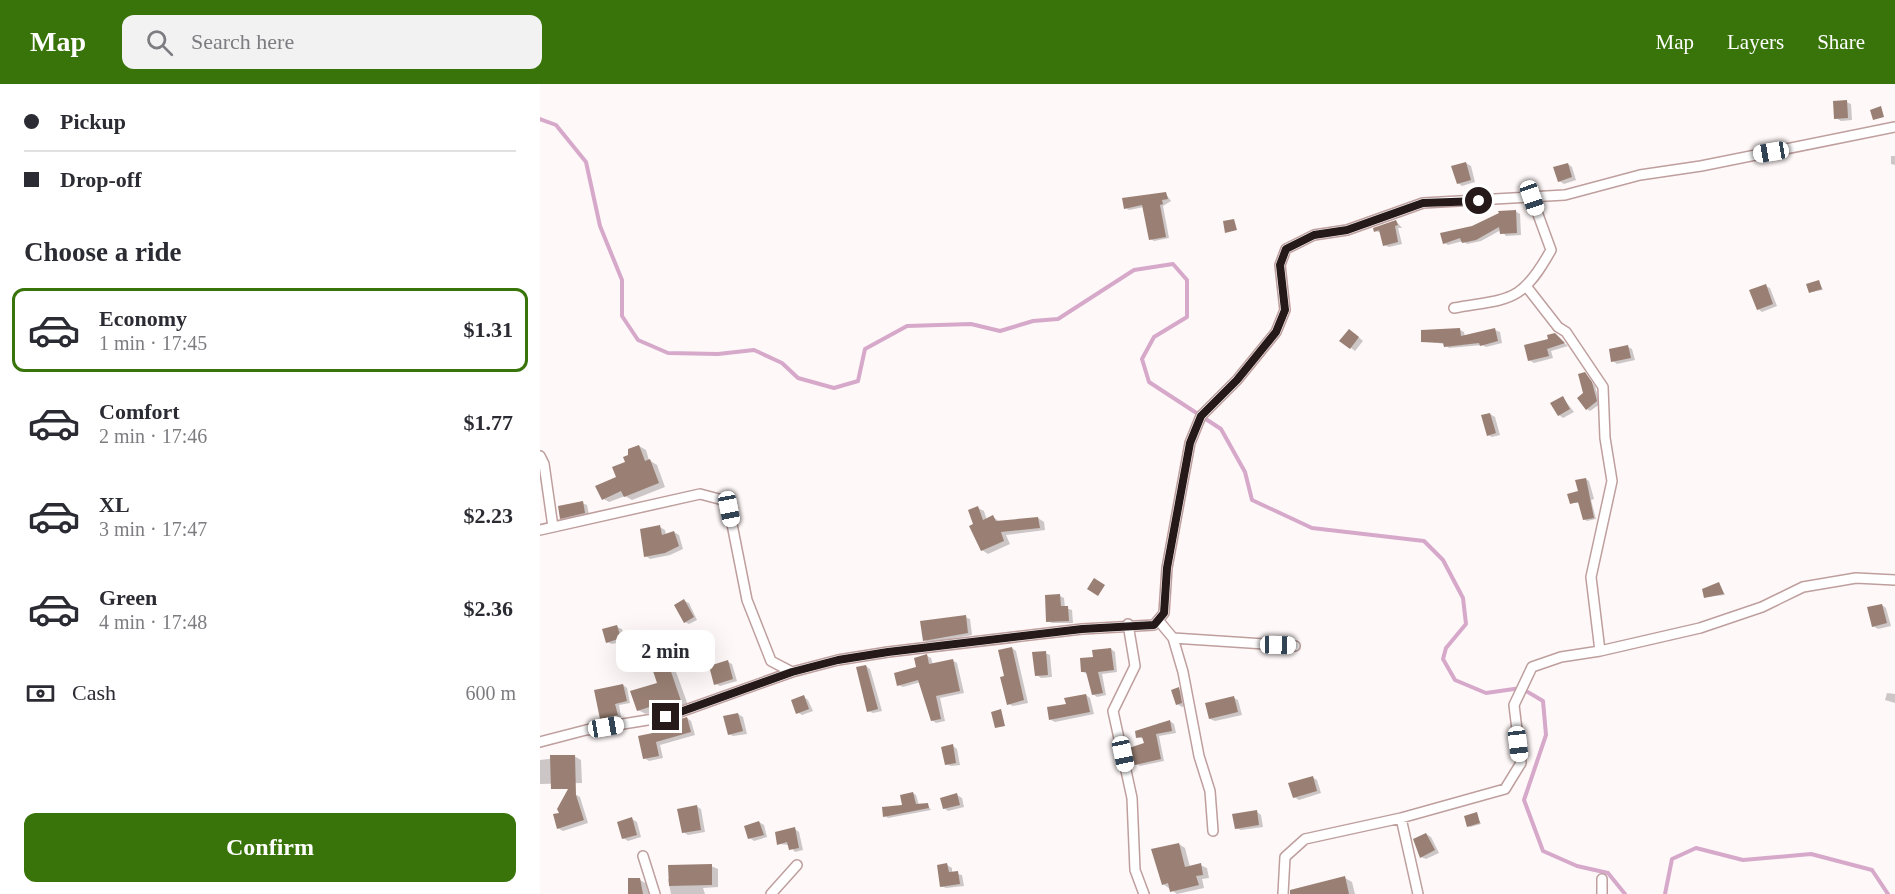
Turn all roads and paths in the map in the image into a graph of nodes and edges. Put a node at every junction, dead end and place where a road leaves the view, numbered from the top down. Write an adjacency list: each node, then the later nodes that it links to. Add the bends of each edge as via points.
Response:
1 (1895, 128): 2 (street, via 1640,175 1565,195)
2 (1532, 198): 3 (street, via 1551,250); 9 (street, via 1423,203 1347,230 1314,235 1286,249 1280,265 1285,310 1276,332 1201,416 1190,443 1167,568 1164,613)
3 (1526, 286): 4 (street, via 1513,297); 13 (street, via 1566,332 1603,387 1612,481 1590,577)
4 (1454, 308)
5 (540, 456): 6 (street)
6 (553, 527): 7 (street); 14 (street, via 700,494 723,500 729,509 747,600 771,662)
7 (540, 530)
8 (1895, 580): 13 (street, via 1856,578 1803,587 1762,607 1700,628)
9 (1158, 620): 10 (street, via 1154,625); 11 (street)
10 (1128, 624): 14 (street, via 888,652); 23 (street, via 1135,666 1113,711 1132,798 1135,870)
11 (1173, 638): 12 (street); 17 (street, via 1210,791)
12 (1296, 645)
13 (1600, 651): 16 (street, via 1561,657 1532,667 1514,705 1521,763 1505,789)
14 (792, 672): 15 (street, via 666,717)
15 (540, 742)
16 (1401, 818): 24 (street, via 1305,839 1285,856); 25 (street)
17 (1213, 831)
18 (644, 856): 21 (street)
19 (797, 865): 22 (street)
20 (1602, 879): 26 (street)
21 (655, 894)
22 (771, 894)
23 (1144, 894)
24 (1283, 894)
25 (1418, 894)
26 (1602, 894)

